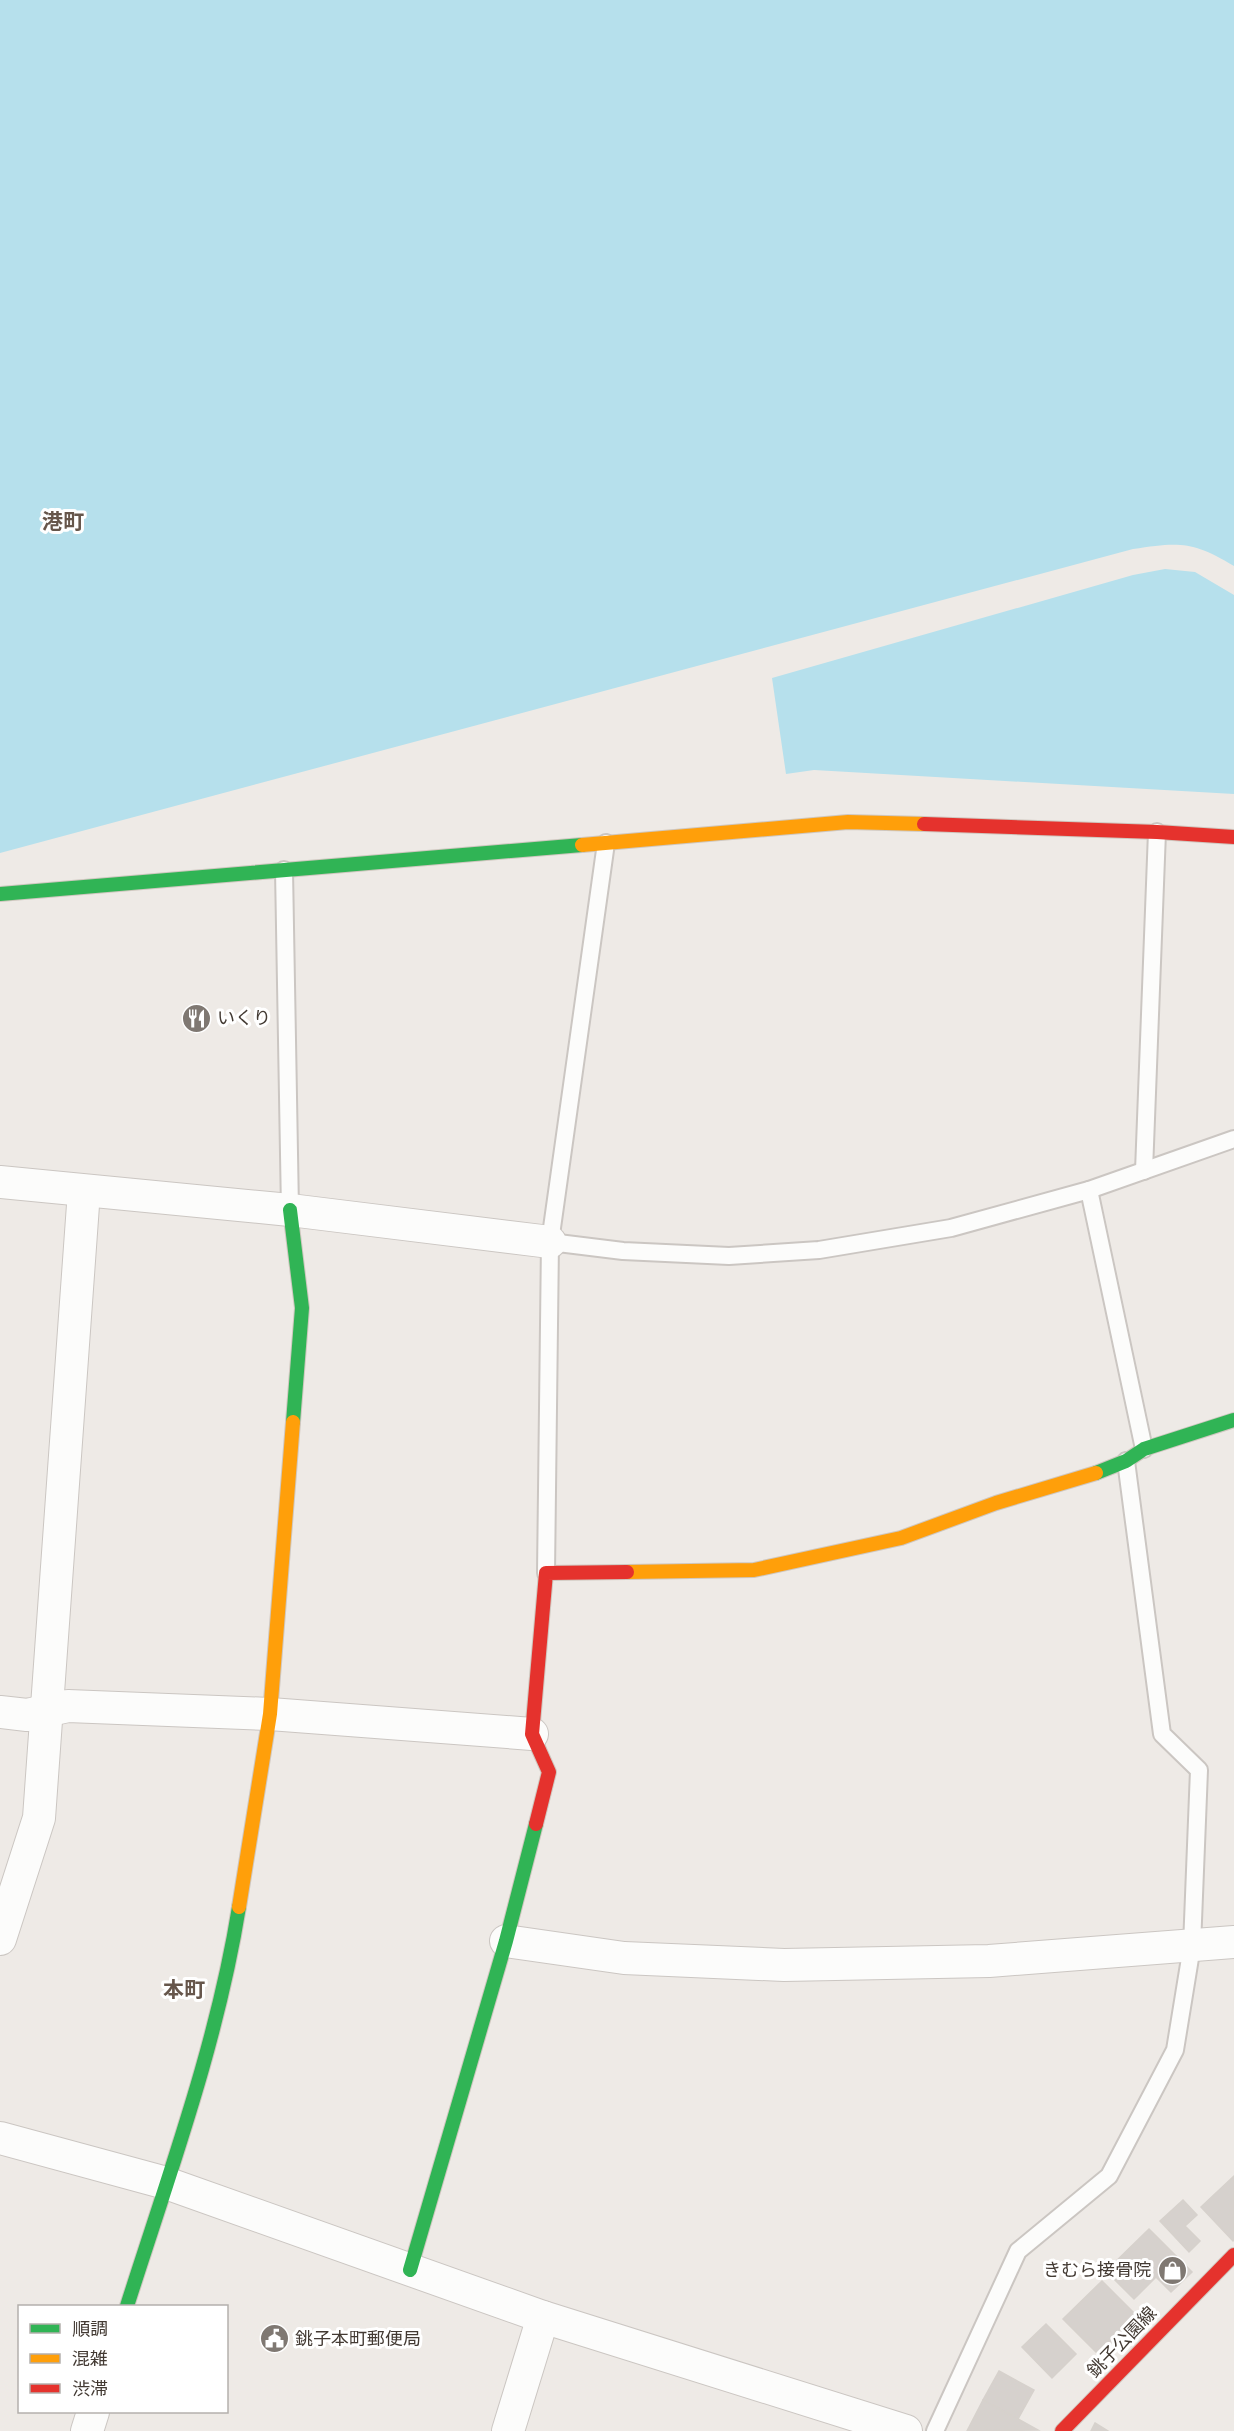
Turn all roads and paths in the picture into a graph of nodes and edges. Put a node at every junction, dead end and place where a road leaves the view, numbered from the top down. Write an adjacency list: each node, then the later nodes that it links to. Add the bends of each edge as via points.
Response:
1 (1157, 832): 2 (street); 3 (street, via 848,822); 7 (lane)
2 (1234, 837)
3 (606, 843): 4 (street); 12 (lane)
4 (284, 870): 5 (street); 11 (lane)
5 (0, 894)
6 (1234, 1138): 7 (lane)
7 (1144, 1171): 9 (lane)
8 (0, 1182): 10 (street)
9 (1089, 1190): 12 (lane, via 951,1228 819,1250 729,1257); 14 (lane)
10 (84, 1191): 11 (street); 18 (street)
11 (290, 1210): 12 (street); 19 (street, via 302,1308)
12 (550, 1242): 16 (lane)
13 (1234, 1420): 14 (street)
14 (1144, 1449): 15 (street)
15 (1126, 1461): 16 (street, via 901,1538 754,1570); 24 (lane, via 1162,1734 1199,1770)
16 (546, 1573): 20 (street)
17 (0, 1712): 18 (street)
18 (47, 1712): 19 (street, via 68,1706); 21 (street, via 39,1818)
19 (270, 1714): 20 (street); 26 (street, via 232,1949 207,2054)
20 (532, 1734): 22 (street, via 549,1772)
21 (0, 1939)
22 (506, 1941): 24 (street, via 624,1958 784,1965 989,1961); 28 (street)
23 (1234, 1942): 24 (street)
24 (1192, 1946): 35 (lane, via 1175,2050 1109,2176 1018,2251)
25 (0, 2138): 26 (street)
26 (166, 2183): 28 (street); 29 (street)
27 (1234, 2254): 36 (street, 銚子公園線)
28 (410, 2270): 30 (street)
29 (128, 2305)
30 (543, 2317): 33 (street); 34 (street)
31 (93, 2413): 32 (street)
32 (87, 2431)
33 (508, 2431)
34 (906, 2431)
35 (935, 2431)
36 (1062, 2431)

